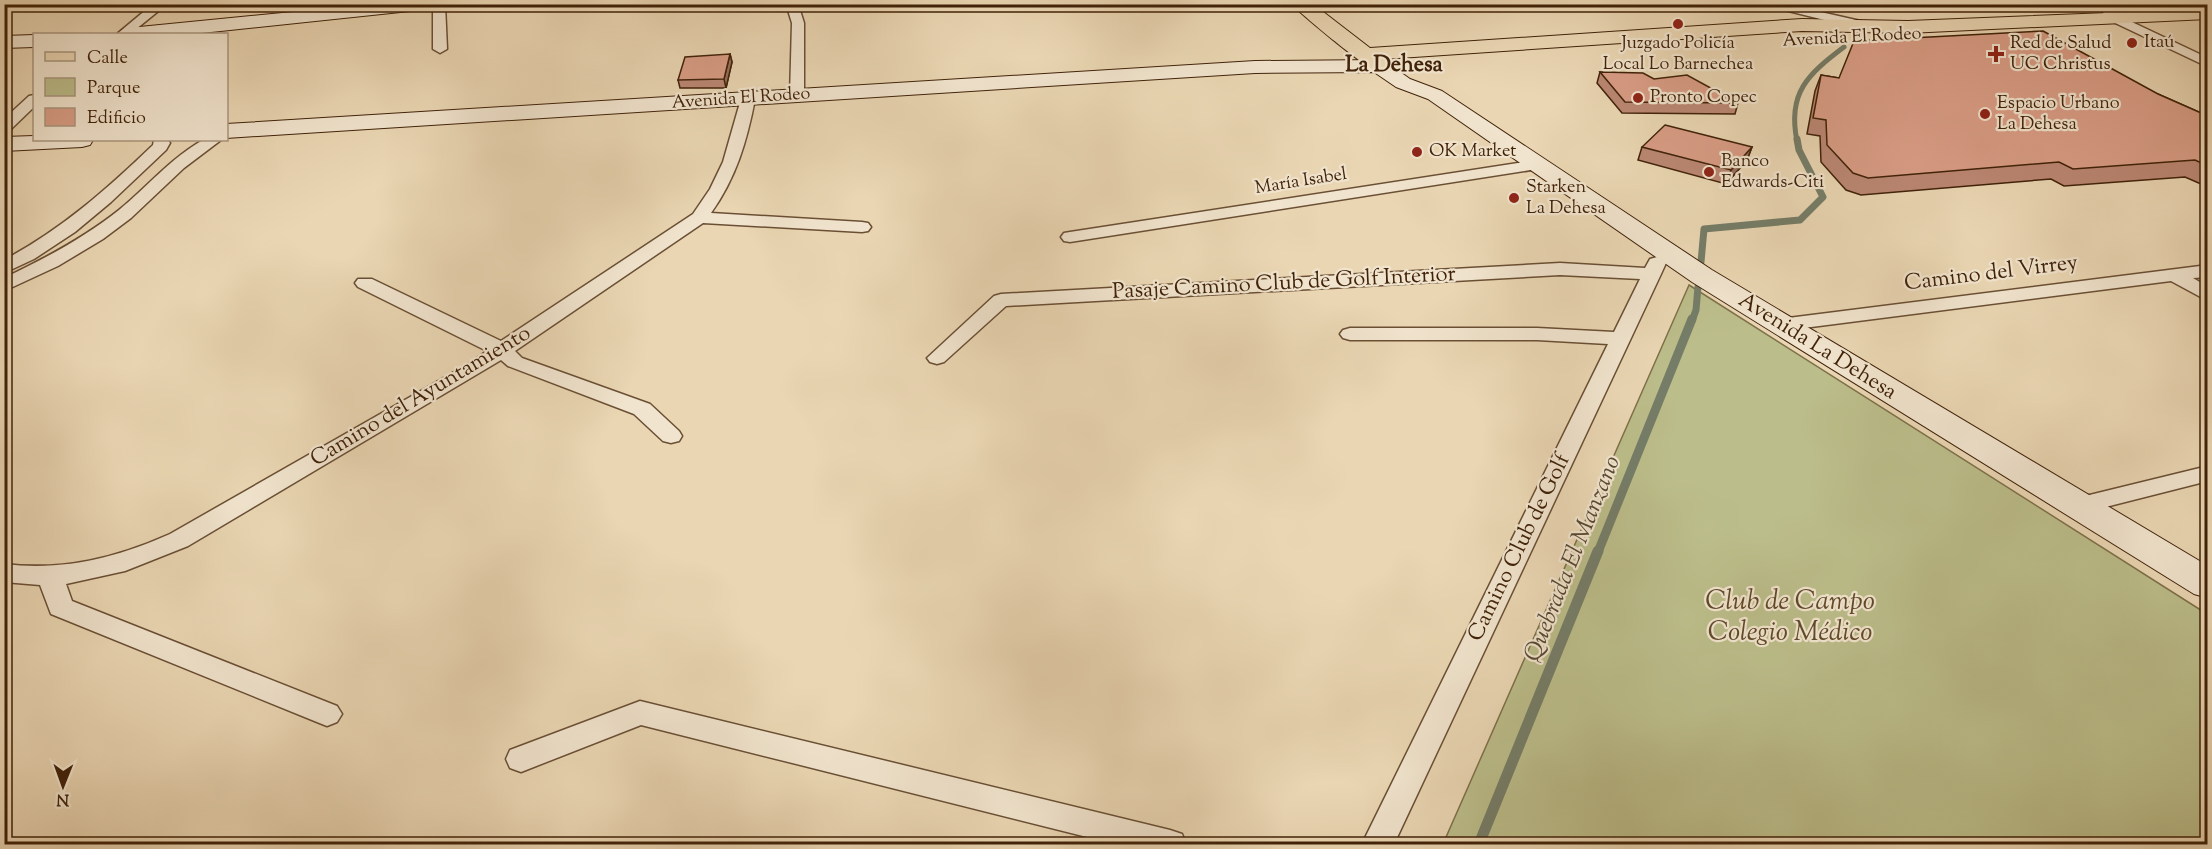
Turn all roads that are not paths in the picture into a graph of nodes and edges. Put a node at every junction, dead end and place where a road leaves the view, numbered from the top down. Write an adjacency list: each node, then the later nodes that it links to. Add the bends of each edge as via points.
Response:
1 (161, 4): 14 (street)
2 (429, 4): 15 (main road)
3 (439, 4): 19 (street)
4 (792, 4): 24 (street, via 798,23)
5 (1301, 4): 21 (main road, Avenida La Dehesa)
6 (2168, 4): 9 (street, Avenida El Rodeo, via 2110,12)
7 (1770, 6): 11 (street); 12 (street)
8 (2208, 14): 9 (main road, Avenida El Rodeo)
9 (2115, 18): 10 (main road, Avenida El Rodeo); 22 (street)
10 (2089, 20): 12 (main road, Avenida El Rodeo, via 1908,27); 18 (main road, Avenida El Rodeo, via 2060,26)
11 (1802, 25): 12 (main road, Avenida El Rodeo); 18 (main road, Avenida El Rodeo)
12 (1861, 25)
13 (1373, 32): 20 (main road)
14 (124, 33)
15 (141, 33)
16 (33, 40): 17 (main road)
17 (4, 42)
18 (1580, 47): 20 (main road, Avenida El Rodeo)
19 (440, 49)
20 (1408, 58): 21 (main road, Avenida El Rodeo); 23 (main road, via 1436,80)
21 (1372, 60): 23 (main road, Avenida La Dehesa, via 1403,83); 24 (main road, Avenida El Rodeo)
22 (2208, 63)
23 (1435, 95): 33 (main road, Avenida La Dehesa)
24 (797, 96): 25 (main road, Avenida El Rodeo)
25 (748, 99): 28 (main road, Avenida El Rodeo); 34 (street, Camino del Ayuntamiento, via 737,151 719,192)
26 (33, 100): 27 (street)
27 (4, 128)
28 (229, 132)
29 (62, 141): 32 (main road)
30 (208, 142): 31 (street, via 176,151); 42 (street, via 111,225)
31 (160, 143): 38 (street, via 75,226)
32 (4, 144)
33 (1538, 165): 36 (street, María Isabel); 37 (main road, Avenida La Dehesa)
34 (699, 218): 35 (street); 47 (street, Camino del Ayuntamiento)
35 (862, 227)
36 (1070, 237)
37 (1657, 262): 44 (main road, Avenida La Dehesa); 46 (street, Camino Club de Golf); 48 (street, Pasaje Camino Club de Golf Interior, via 1001,300)
38 (4, 268)
39 (2208, 271): 40 (street, Camino del Virrey)
40 (2174, 275): 43 (street); 44 (street, Camino del Virrey)
41 (365, 283): 47 (street)
42 (4, 285)
43 (2208, 295)
44 (1780, 324): 51 (main road, Avenida La Dehesa)
45 (1350, 334): 46 (street, via 1537,334)
46 (1621, 339): 58 (street, Camino Club de Golf)
47 (502, 350): 49 (street, via 515,362 642,409); 53 (street, Camino del Ayuntamiento, via 179,540 114,565)
48 (937, 358)
49 (670, 436)
50 (2208, 473): 51 (street)
51 (2078, 506): 54 (main road, Avenida La Dehesa)
52 (4, 573): 53 (street, Camino del Ayuntamiento)
53 (51, 577): 55 (street, via 61,607)
54 (2208, 584)
55 (327, 714)
56 (521, 759): 57 (street, via 640,713)
57 (1170, 844)
58 (1377, 844)

